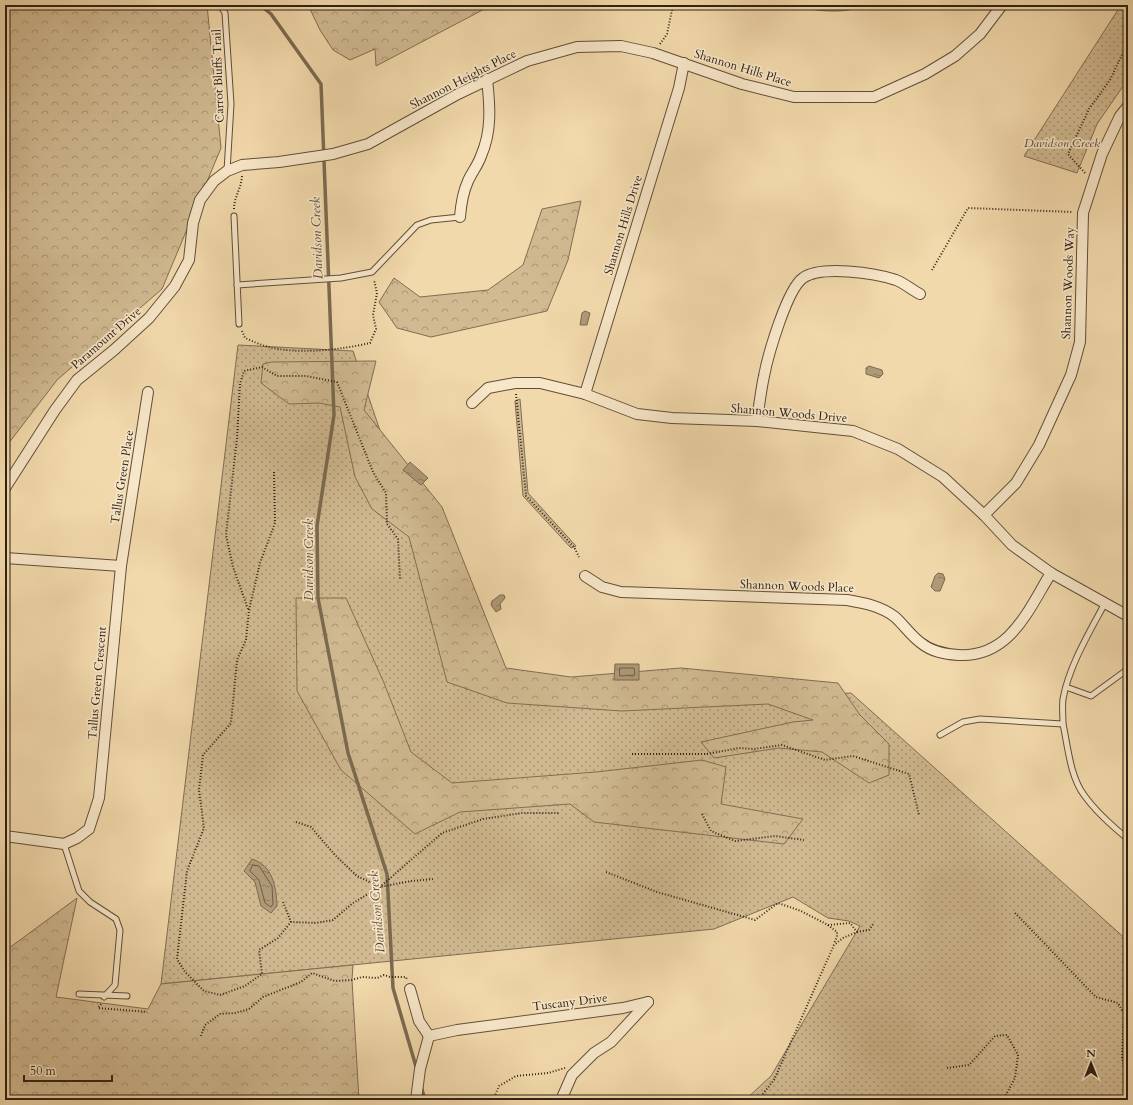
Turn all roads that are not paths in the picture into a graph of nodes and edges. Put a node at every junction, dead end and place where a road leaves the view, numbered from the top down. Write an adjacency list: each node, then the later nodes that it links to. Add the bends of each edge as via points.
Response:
1 (220, 5): 7 (lane, Carrot Bluffs Trail, via 225,13 231,104)
2 (1002, 5): 3 (street, Shannon Hills Place, via 980,34 955,56 925,74 874,97 794,97 742,84)
3 (684, 63): 4 (street, Shannon Heights Place, via 653,52 621,46 577,47 527,60); 14 (street, Shannon Hills Drive, via 679,88)
4 (487, 79): 6 (street, Shannon Heights Place, via 368,144 333,154 279,162); 9 (street, via 491,112 488,136 461,201)
5 (1128, 106): 18 (street, Shannon Woods Way, via 1120,116 1102,154 1083,213 1080,342 1071,375 1039,445 1016,483)
6 (258, 162): 7 (street, Paramount Drive, via 242,165)
7 (227, 172): 17 (street, Paramount Drive, via 214,181 200,200 193,223 189,260 175,286 149,318 77,380)
8 (234, 216): 10 (lane)
9 (460, 217): 10 (lane, via 431,220 417,225 372,272 341,278)
10 (237, 285): 12 (lane)
11 (920, 294): 16 (street, via 897,280 845,271 821,271 803,278 791,293 782,318 764,375)
12 (239, 324)
13 (148, 392): 20 (street, Tallus Green Place)
14 (586, 394): 15 (street, Shannon Woods Drive, via 540,383 515,383 488,388); 16 (street, Shannon Woods Drive, via 637,414)
15 (472, 403)
16 (757, 421): 18 (street, Shannon Woods Drive, via 853,432 898,449 943,477)
17 (5, 488)
18 (984, 515): 21 (street, Shannon Woods Drive, via 1012,545)
19 (5, 558): 20 (street)
20 (121, 566): 31 (street, Tallus Green Crescent, via 99,798 89,829)
21 (1051, 573): 22 (street, Shannon Woods Place, via 1018,626 1005,640 989,651 970,655 934,651 921,643 882,608 864,603 846,600 621,592 602,586); 23 (street, Shannon Woods Drive)
22 (586, 576)
23 (1105, 603): 24 (street, Shannon Woods Drive); 26 (lane)
24 (1128, 616)
25 (1128, 669): 26 (lane, via 1091,696)
26 (1066, 687): 27 (lane)
27 (1063, 724): 28 (lane, via 980,719 963,722); 30 (lane, via 1071,765 1083,794 1106,821)
28 (940, 735)
29 (5, 836): 31 (street)
30 (1128, 839)
31 (64, 844): 34 (lane, via 79,891 90,902 116,919 120,930 115,985)
32 (410, 989): 36 (street, via 419,1021)
33 (79, 994): 34 (lane)
34 (104, 996): 35 (lane)
35 (127, 996)
36 (429, 1036): 37 (street, via 420,1069); 38 (street, Tuscany Drive, via 623,1008 648,1002 611,1042 594,1053 572,1075)
37 (416, 1100)
38 (561, 1100)

